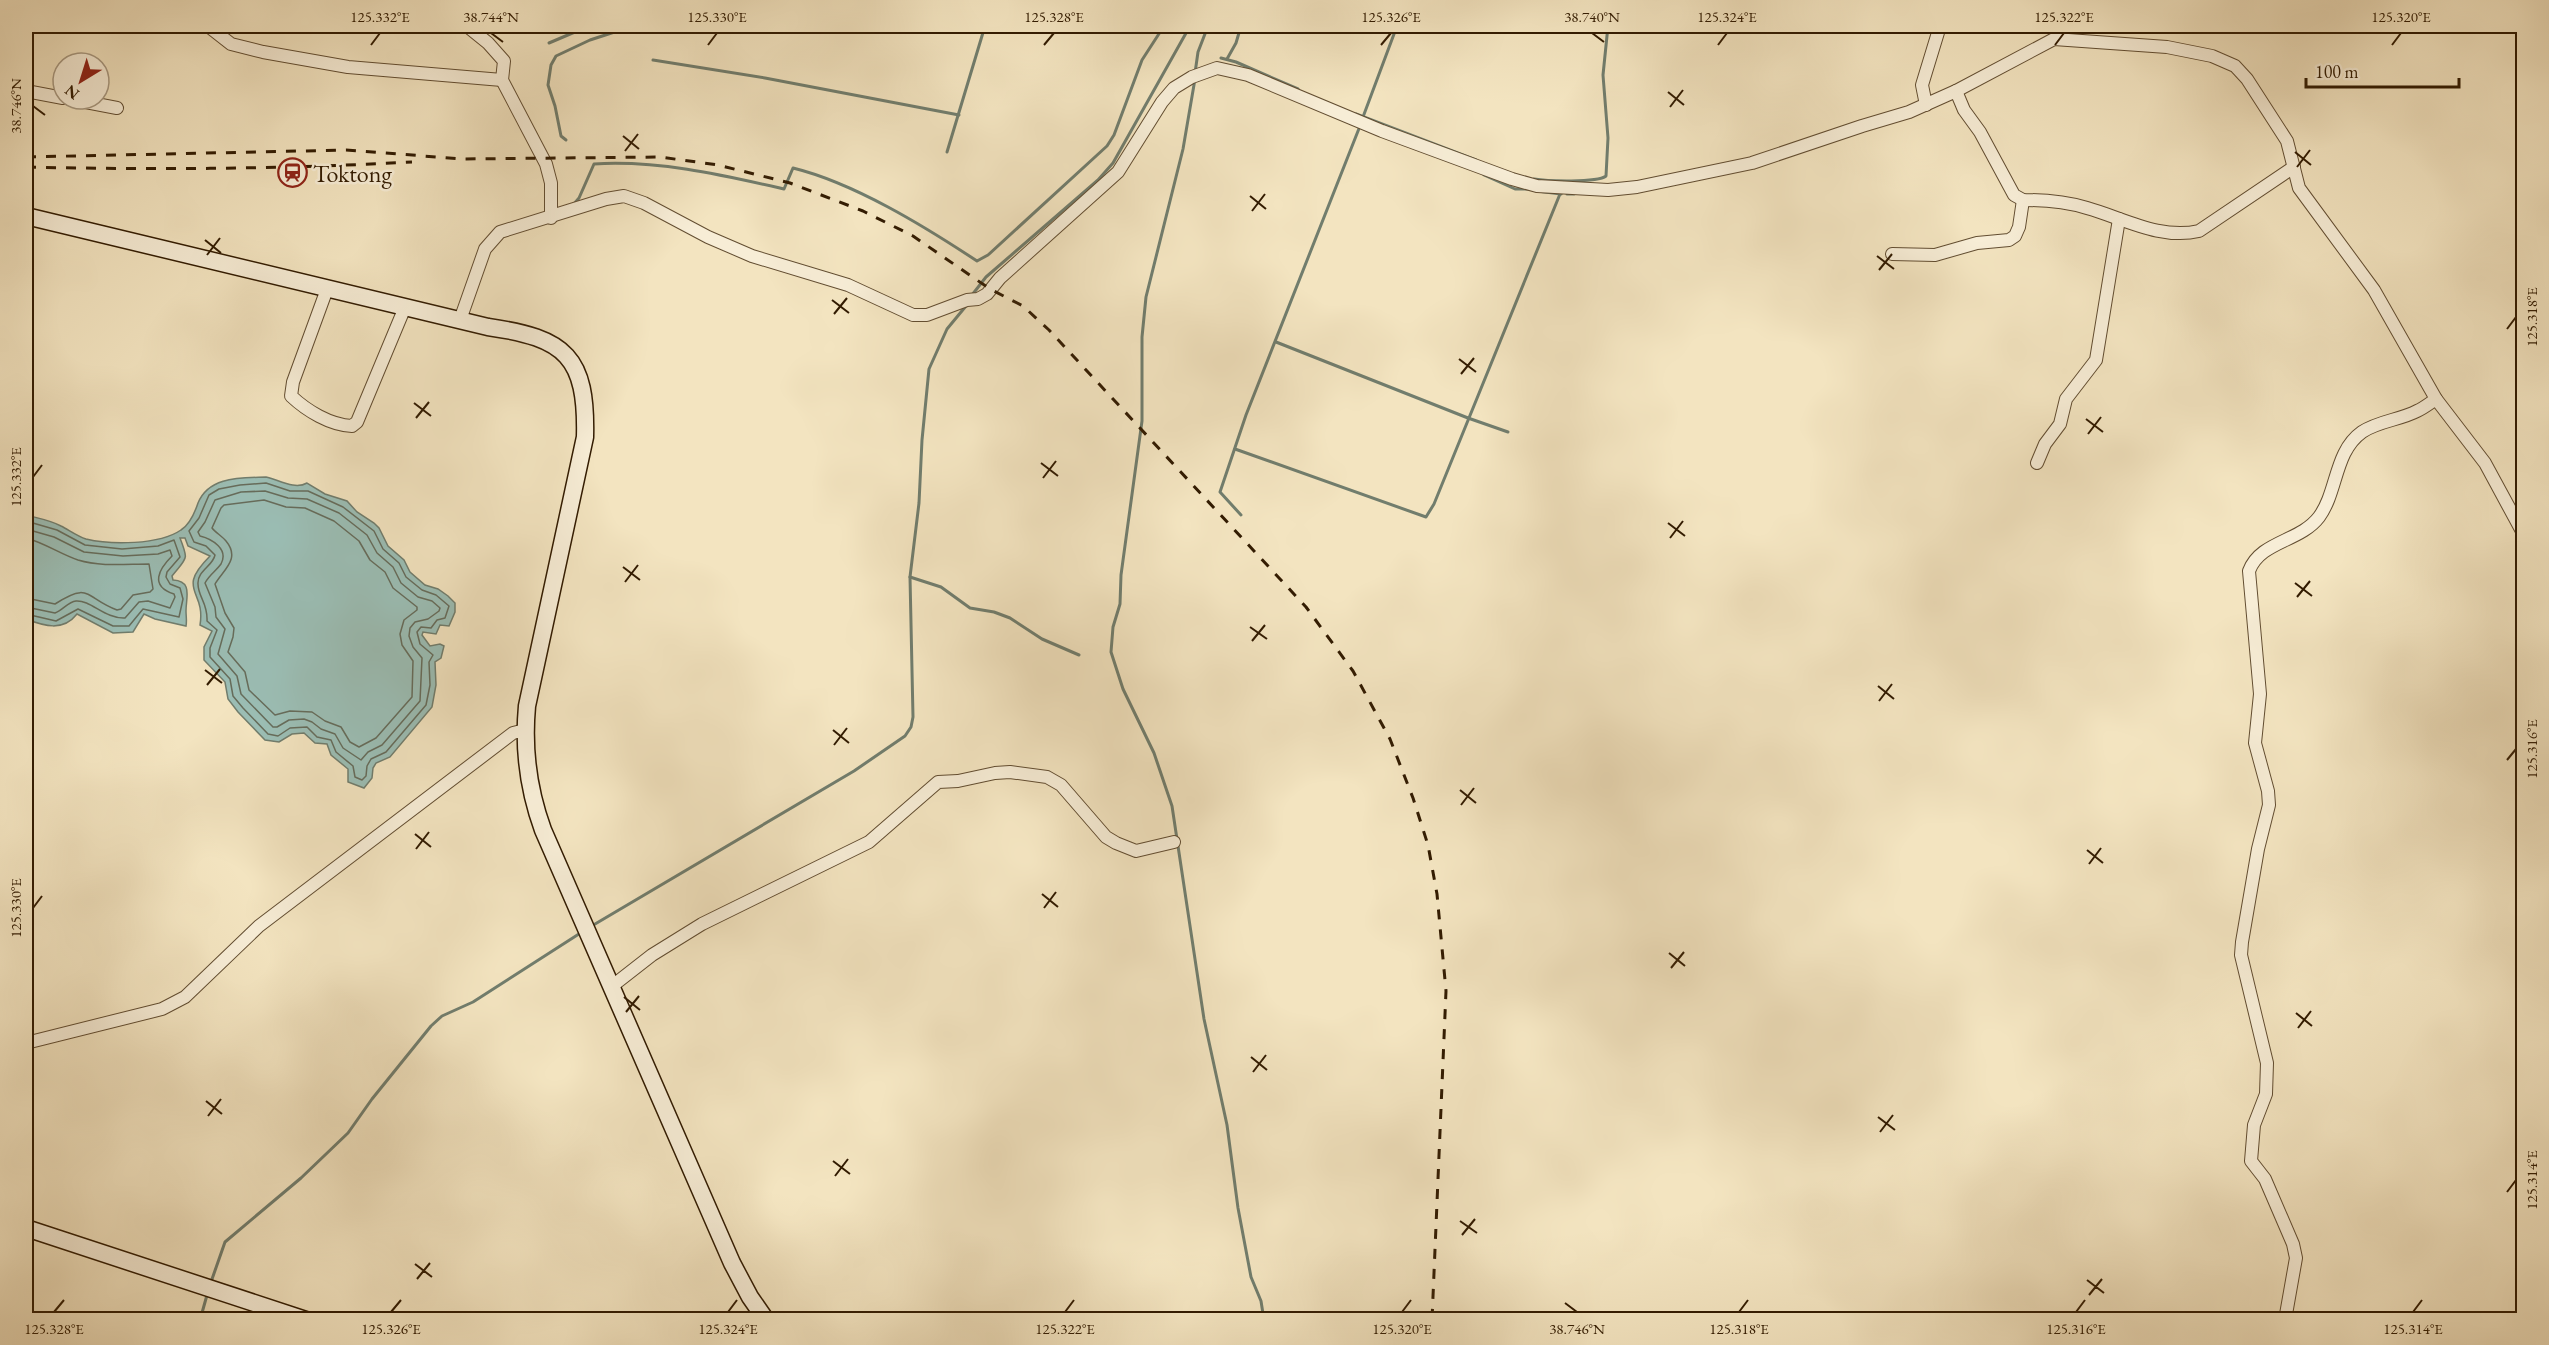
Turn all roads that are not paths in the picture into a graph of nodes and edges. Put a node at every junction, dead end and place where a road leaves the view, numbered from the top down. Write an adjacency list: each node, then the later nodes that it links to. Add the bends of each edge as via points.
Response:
1 (208, 26): 6 (street, via 231,44 263,52 348,67)
2 (467, 26): 6 (street, via 504,61)
3 (1940, 26): 10 (street, via 1922,85)
4 (2056, 26): 5 (street)
5 (2054, 39): 8 (street); 13 (street, via 2167,47 2212,56 2235,66 2287,141)
6 (502, 80): 16 (street, via 546,164 551,183)
7 (26, 90): 9 (street)
8 (1956, 91): 10 (street); 14 (street, via 2014,195)
9 (51, 95)
10 (1926, 105): 16 (street, via 1752,163 1608,190 1537,186 1512,179 1248,75 1217,68 1174,88 1118,172 987,294 927,315 913,315 848,285 752,256 624,196)
11 (111, 107): 12 (street)
12 (117, 108)
13 (2294, 167): 17 (street, via 2199,231 2169,233); 22 (street, via 2300,188 2374,290)
14 (2023, 200): 17 (street, via 2085,207); 18 (street, via 2016,236 2009,240 1977,243 1935,255)
15 (26, 216): 19 (main road)
16 (550, 218): 21 (street, via 500,232 485,249)
17 (2119, 219): 23 (street, via 2096,360 2066,399 2060,424)
18 (1892, 254)
19 (327, 289): 20 (main road); 20 (street, via 291,396 303,407 341,426 357,422)
20 (405, 307): 21 (main road)
21 (460, 321): 25 (main road, via 549,341 569,357 584,395 581,462)
22 (2436, 399): 24 (street, via 2485,463); 32 (street, via 2418,411 2368,428 2351,442 2332,493 2318,517 2300,534 2264,550 2249,571 2260,694 2255,743 2269,805 2241,955 2267,1063 2266,1094 2254,1125 2251,1161 2265,1179 2296,1258)
23 (2037, 463)
24 (2523, 535)
25 (525, 730): 27 (main road, via 533,804); 28 (street, via 513,733 259,926 185,997 162,1009)
26 (1174, 842): 27 (street, via 1136,851 1116,843 1106,837 1061,785 1047,777 1010,772 938,782 869,842 702,924 652,954)
27 (611, 987): 31 (main road, via 732,1263)
28 (26, 1043)
29 (26, 1228): 30 (main road)
30 (306, 1320)
31 (766, 1320)
32 (2285, 1320)

